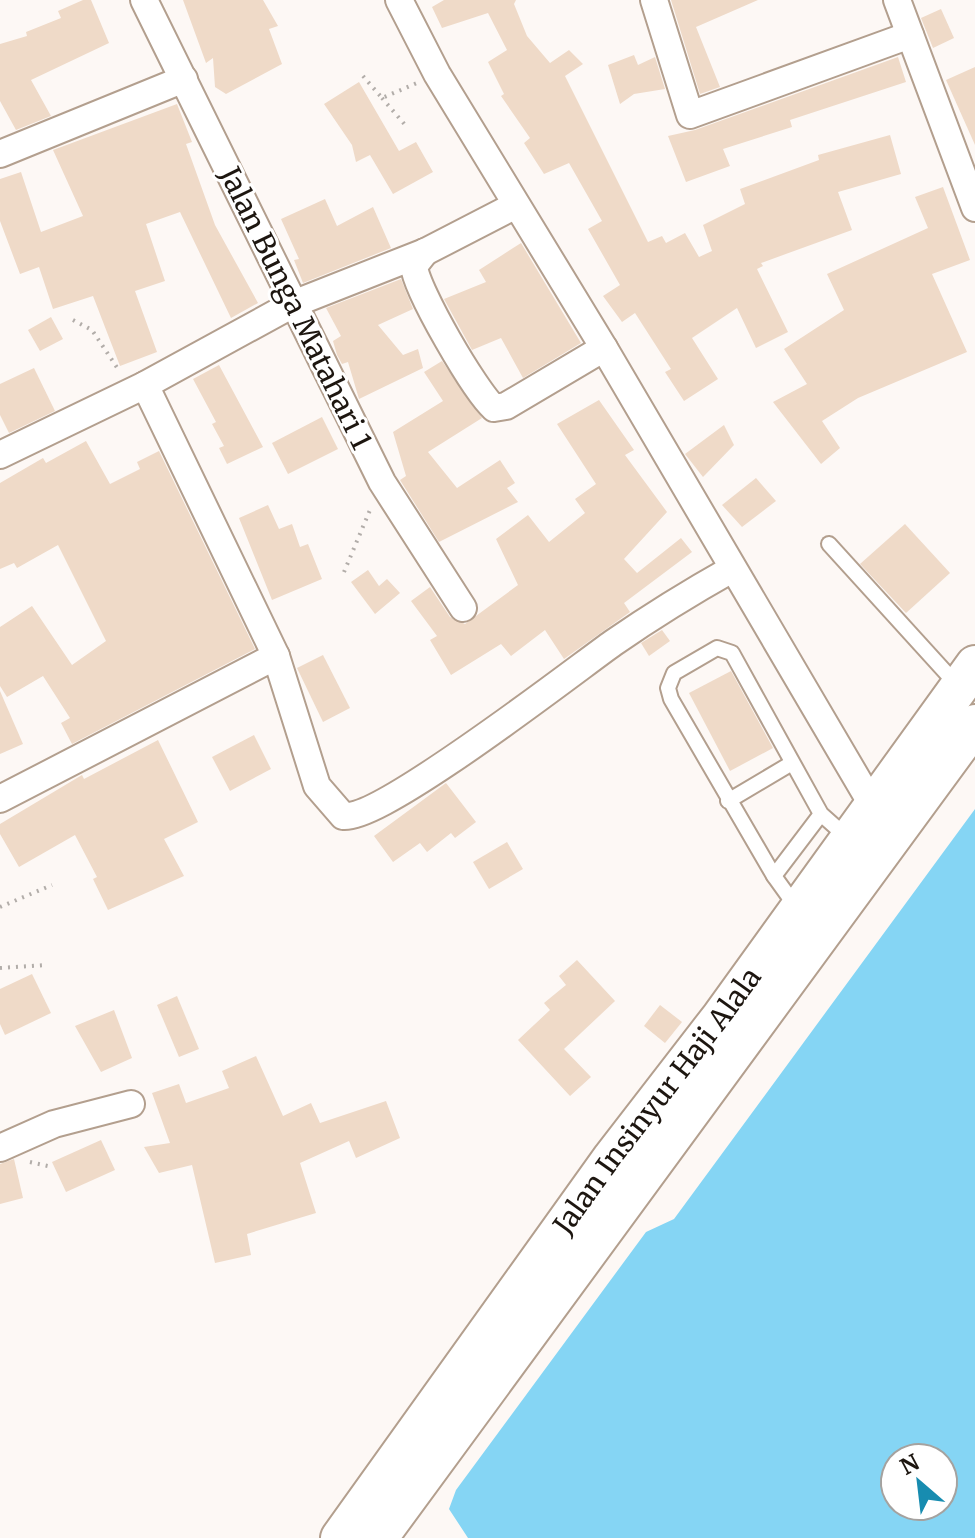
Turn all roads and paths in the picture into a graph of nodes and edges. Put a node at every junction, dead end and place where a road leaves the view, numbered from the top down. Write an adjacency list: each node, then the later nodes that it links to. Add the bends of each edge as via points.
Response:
1 (144, 0): 8 (street, Jalan Bunga Matahari 1)
2 (399, 0): 6 (street)
3 (654, 0): 5 (street, via 690,115)
4 (897, 0): 5 (street)
5 (910, 35): 13 (street)
6 (437, 74): 9 (path); 12 (street)
7 (363, 76): 9 (path)
8 (184, 79): 11 (street); 15 (street, Jalan Bunga Matahari 1)
9 (382, 98): 10 (path)
10 (406, 126)
11 (0, 154)
12 (516, 205): 14 (street); 17 (street)
13 (975, 208)
14 (425, 252): 15 (street); 17 (street, via 414,266 417,282 494,408)
15 (293, 304): 18 (street); 20 (street, Jalan Bunga Matahari 1)
16 (73, 320): 18 (path, via 92,330)
17 (604, 348): 22 (street)
18 (137, 388): 19 (street); 25 (street)
19 (0, 455)
20 (382, 482): 23 (path); 24 (street, Jalan Bunga Matahari 1)
21 (829, 544): 26 (lane)
22 (732, 569): 25 (street, via 648,620 466,749 352,817 334,809 317,786); 31 (street)
23 (344, 572)
24 (463, 608)
25 (276, 656): 29 (street)
26 (967, 676): 31 (main road, Jalan Insinyur Haji Alala)
27 (975, 724): 41 (main road, Jalan Insinyur Haji Alala, via 639,1185)
28 (792, 763): 30 (lane); 30 (lane, via 732,653 717,648 674,673 668,688 671,699); 32 (lane)
29 (0, 799)
30 (728, 801): 33 (lane)
31 (873, 806): 32 (main road, Jalan Insinyur Haji Alala)
32 (834, 826): 33 (lane); 36 (main road, Jalan Insinyur Haji Alala)
33 (774, 876): 36 (lane)
34 (52, 885): 35 (path)
35 (0, 907)
36 (798, 909): 41 (main road, Jalan Insinyur Haji Alala, via 612,1158)
37 (47, 965): 38 (path)
38 (0, 968)
39 (131, 1104): 40 (street, via 54,1124)
40 (0, 1148)
41 (596, 1212): 42 (main road, Jalan Insinyur Haji Alala); 43 (main road, Jalan Insinyur Haji Alala)
42 (340, 1538)
43 (378, 1538)

